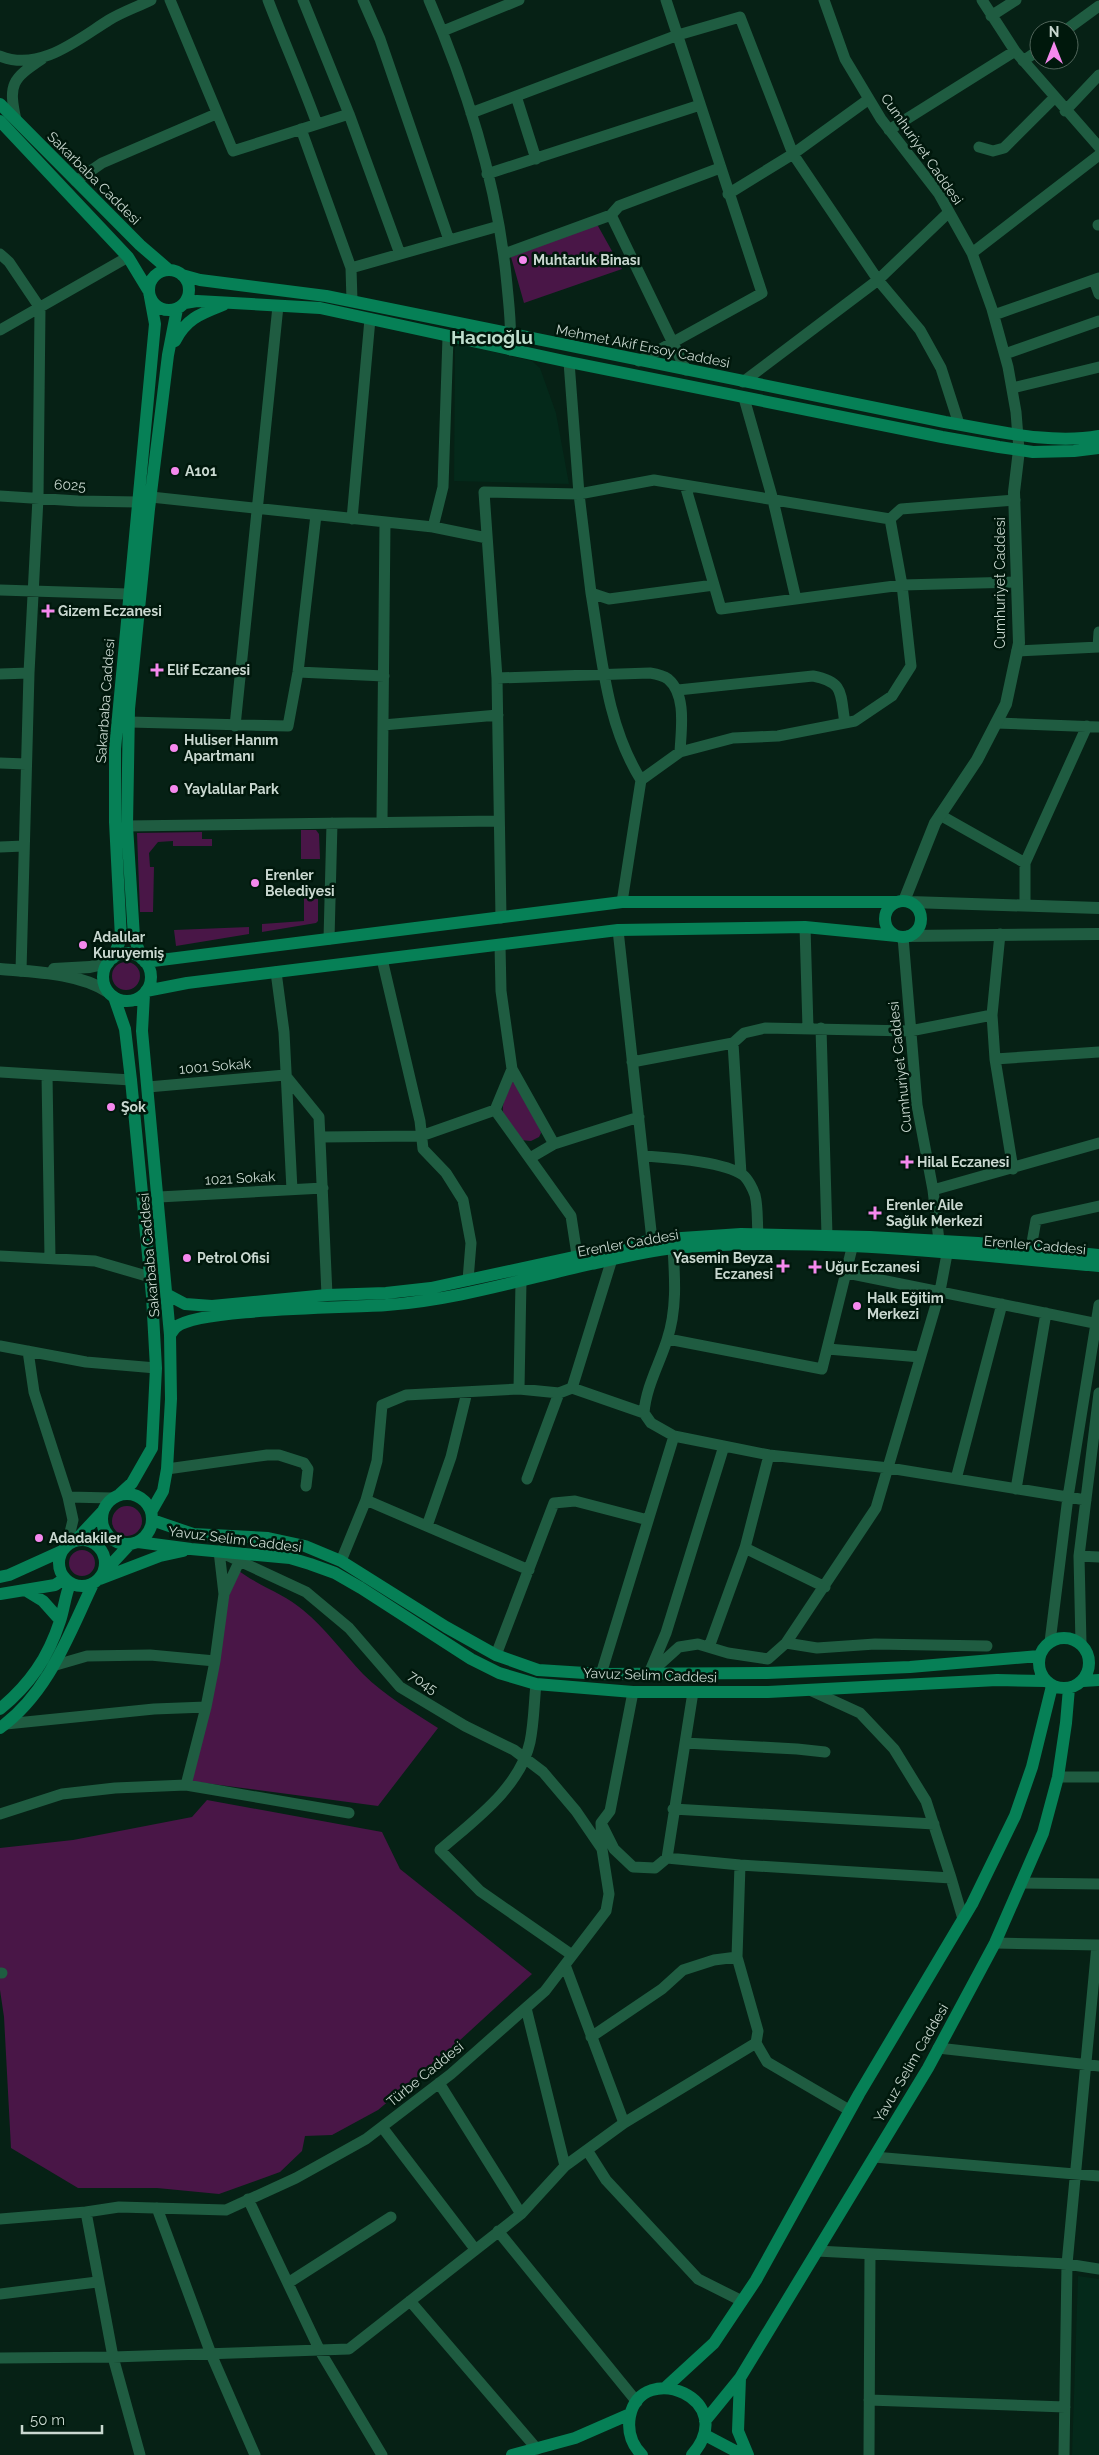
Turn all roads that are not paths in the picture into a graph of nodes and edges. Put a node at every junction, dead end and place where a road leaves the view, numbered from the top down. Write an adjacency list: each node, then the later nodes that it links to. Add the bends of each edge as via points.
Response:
1 (151, 0): 19 (street)
2 (170, 0): 30 (street)
3 (268, 0): 34 (street)
4 (303, 0): 31 (street)
5 (363, 0): 49 (street, via 380,39)
6 (429, 0): 15 (street)
7 (516, 0): 15 (street)
8 (666, 0): 16 (street)
9 (824, 0): 25 (street, Cumhuriyet Caddesi, via 845,59)
10 (982, 0): 13 (street)
11 (1016, 0): 13 (street)
12 (1099, 6): 14 (street)
13 (991, 16): 17 (street)
14 (1079, 21)
15 (442, 31): 29 (street)
16 (678, 34): 23 (street); 27 (street); 39 (street, via 740,17)
17 (1014, 51): 21 (street); 36 (street)
18 (0, 56): 19 (street, via 10,60)
19 (43, 58): 32 (street, via 18,76 10,96)
20 (1029, 58): 21 (street)
21 (1023, 62): 24 (street)
22 (1099, 75): 28 (street)
23 (516, 96): 29 (street); 41 (street)
24 (1054, 98): 28 (street); 37 (street, via 1004,148 993,151)
25 (869, 99): 36 (street, Cumhuriyet Caddesi); 39 (street)
26 (0, 104): 32 (main road, Sakarbaba Caddesi)
27 (700, 105): 41 (street); 42 (street)
28 (1065, 110): 38 (street)
29 (471, 113): 43 (street)
30 (216, 114): 35 (street, via 233,151); 44 (street, via 102,163)
31 (349, 114): 34 (street); 52 (street)
32 (16, 120): 44 (main road, Sakarbaba Caddesi)
33 (0, 121): 54 (main road, Sakarbaba Caddesi)
34 (317, 124): 35 (street)
35 (301, 129): 55 (street)
36 (889, 130): 46 (street, Cumhuriyet Caddesi, via 939,194)
37 (979, 147)
38 (1099, 147)
39 (793, 154): 45 (street); 59 (street)
40 (1099, 155): 50 (street)
41 (536, 159): 43 (street)
42 (720, 168): 45 (street); 47 (street, via 619,206)
43 (487, 174): 48 (street)
44 (76, 181): 56 (main road, Sakarbaba Caddesi)
45 (728, 194): 73 (street, via 762,293)
46 (949, 212): 50 (street, Cumhuriyet Caddesi); 59 (street)
47 (611, 215): 53 (street); 73 (street)
48 (498, 226): 49 (street); 53 (street)
49 (449, 240): 52 (street)
50 (972, 253): 67 (street, Cumhuriyet Caddesi)
51 (0, 254): 66 (street)
52 (400, 254): 55 (street)
53 (504, 254): 71 (street)
54 (128, 257): 60 (main road, Sakarbaba Caddesi); 66 (street)
55 (350, 268): 62 (street)
56 (170, 270): 57 (main road); 60 (main road, via 152,278)
57 (182, 275): 62 (main road, Mehmet Akif Ersoy Caddesi); 64 (main road, via 189,286 188,298)
58 (1096, 279): 61 (street); 67 (street)
59 (878, 280): 81 (street); 84 (street, via 920,330 941,368)
60 (149, 294): 64 (main road, via 153,303 164,310); 96 (main road, Sakarbaba Caddesi, via 155,324)
61 (1099, 294)
62 (352, 301): 71 (main road, Mehmet Akif Ersoy Caddesi)
63 (228, 303): 64 (main road); 65 (main road); 76 (main road, via 198,315 181,327)
64 (181, 306): 76 (main road, Sakarbaba Caddesi)
65 (278, 306): 68 (main road, via 320,308); 97 (street)
66 (40, 308): 70 (street); 93 (street)
67 (994, 315): 75 (street, Cumhuriyet Caddesi)
68 (370, 319): 72 (main road); 99 (street)
69 (1099, 322): 75 (street)
70 (0, 330)
71 (511, 334): 74 (street); 77 (main road, Mehmet Akif Ersoy Caddesi)
72 (448, 336): 74 (main road); 102 (street, via 443,487)
73 (672, 342): 77 (street); 80 (street)
74 (510, 350): 78 (main road)
75 (1005, 354): 82 (street, Cumhuriyet Caddesi)
76 (168, 355): 92 (main road, Sakarbaba Caddesi)
77 (639, 361): 80 (main road, Mehmet Akif Ersoy Caddesi)
78 (569, 362): 83 (main road); 90 (street)
79 (1099, 367): 82 (street)
80 (686, 370): 81 (main road, Mehmet Akif Ersoy Caddesi)
81 (743, 382): 84 (main road, Mehmet Akif Ersoy Caddesi)
82 (1012, 388): 85 (street, Cumhuriyet Caddesi)
83 (744, 398): 88 (main road); 94 (street)
84 (960, 424): 85 (main road, Mehmet Akif Ersoy Caddesi)
85 (1016, 434): 86 (main road, Mehmet Akif Ersoy Caddesi, via 1080,440); 88 (street, Cumhuriyet Caddesi)
86 (1099, 436)
87 (1099, 448): 88 (main road)
88 (1019, 450): 95 (street, Cumhuriyet Caddesi)
89 (685, 485): 90 (street, via 654,480); 94 (street); 105 (street)
90 (579, 494): 103 (street, via 484,492); 109 (street)
91 (0, 496): 93 (street, 6025)
92 (151, 497): 97 (street); 123 (main road, Sakarbaba Caddesi)
93 (38, 498): 96 (street, 6025); 108 (street)
94 (773, 500): 100 (street); 111 (street)
95 (1014, 500): 100 (street, via 901,509); 104 (street, Cumhuriyet Caddesi)
96 (138, 502): 110 (main road, Sakarbaba Caddesi)
97 (258, 508): 98 (street); 127 (street)
98 (316, 515): 99 (street); 115 (street)
99 (352, 519): 101 (street)
100 (890, 519): 106 (street)
101 (385, 522): 102 (street); 119 (street)
102 (432, 528): 103 (street)
103 (487, 538): 120 (street)
104 (1017, 582): 106 (street); 114 (street, Cumhuriyet Caddesi)
105 (714, 585): 109 (street, via 609,599); 111 (street, via 721,609)
106 (902, 585): 111 (street); 124 (street, via 911,666 892,696 855,721)
107 (0, 590): 108 (street)
108 (33, 592): 110 (street); 116 (street)
109 (591, 593): 118 (street)
110 (128, 594): 154 (main road, Sakarbaba Caddesi, via 114,749 121,938)
111 (796, 599)
112 (1099, 632): 113 (street)
113 (1098, 647): 114 (street)
114 (1017, 651): 125 (street, Cumhuriyet Caddesi, via 1006,704)
115 (298, 672): 119 (street); 127 (street, via 288,726)
116 (29, 673): 117 (street); 132 (street)
117 (0, 674)
118 (604, 674): 120 (street); 121 (street, via 650,672 668,678); 133 (street, via 614,723 627,757)
119 (384, 676): 126 (street)
120 (497, 678): 122 (street)
121 (678, 690): 124 (street, via 813,676 830,679 839,688); 130 (street)
122 (498, 715): 126 (street); 135 (street)
123 (129, 722): 127 (street); 138 (main road, Sakarbaba Caddesi)
124 (845, 723): 130 (street, via 778,736 733,738)
125 (996, 723): 128 (street); 134 (street, Cumhuriyet Caddesi, via 977,760)
126 (383, 725): 136 (street)
127 (235, 726)
128 (1087, 726): 129 (street); 141 (street)
129 (1099, 727)
130 (680, 752): 133 (street)
131 (0, 763): 132 (street)
132 (26, 764): 139 (street)
133 (641, 780): 142 (street)
134 (940, 816): 141 (street); 143 (street, Cumhuriyet Caddesi)
135 (498, 821): 136 (street); 146 (street)
136 (382, 822): 137 (street)
137 (332, 823): 138 (street); 152 (street)
138 (127, 826): 155 (main road, Sakarbaba Caddesi, via 134,937)
139 (24, 846): 140 (street); 158 (street)
140 (0, 847)
141 (1025, 863): 144 (street)
142 (622, 902): 143 (main road); 146 (main road)
143 (904, 902): 144 (street); 151 (main road, via 919,910 921,916 918,928); 151 (main road, via 890,907 885,921 889,930)
144 (1025, 906): 145 (street)
145 (1099, 908)
146 (501, 918): 152 (main road)
147 (805, 927): 148 (main road); 151 (main road); 163 (street)
148 (618, 930): 153 (main road); 169 (street)
149 (1000, 934): 150 (street); 151 (street); 162 (street)
150 (1099, 934)
151 (903, 936): 165 (street, Cumhuriyet Caddesi)
152 (329, 939): 155 (main road)
153 (500, 945): 156 (main road); 170 (street, via 501,991)
154 (110, 960): 155 (main road, via 128,953); 158 (street, via 90,967); 161 (main road, via 103,978)
155 (144, 960): 160 (main road, via 150,976)
156 (382, 960): 159 (main road); 178 (street)
157 (0, 969): 158 (street)
158 (21, 971): 161 (street, via 86,980)
159 (276, 972): 160 (main road, via 187,983); 173 (street, via 284,1032)
160 (145, 992): 161 (main road, via 129,1001); 175 (main road, Sakarbaba Caddesi, via 142,1031)
161 (111, 994): 174 (main road, Sakarbaba Caddesi, via 125,1029)
162 (992, 1015): 165 (street); 168 (street)
163 (808, 1028): 164 (street); 166 (street, via 765,1028 744,1033)
164 (821, 1028): 165 (street); 192 (street)
165 (910, 1031): 188 (street, Cumhuriyet Caddesi, via 917,1106)
166 (733, 1043): 169 (street); 185 (street)
167 (1099, 1052): 168 (street)
168 (995, 1059): 184 (street)
169 (632, 1062): 177 (street)
170 (512, 1069): 176 (street); 181 (street)
171 (0, 1072): 172 (street)
172 (46, 1075): 174 (street); 201 (street)
173 (285, 1075): 175 (street, 1001 Sokak); 179 (street, via 319,1117); 187 (street)
174 (131, 1080): 205 (main road, Sakarbaba Caddesi)
175 (148, 1087): 189 (main road, Sakarbaba Caddesi)
176 (495, 1110): 178 (street); 183 (street)
177 (639, 1117): 181 (street); 182 (street)
178 (421, 1136): 179 (street); 206 (street, via 423,1149 446,1174 463,1200 471,1243)
179 (321, 1137): 186 (street)
180 (1099, 1143): 184 (street)
181 (554, 1144): 183 (street)
182 (644, 1156): 185 (street, via 709,1164); 193 (street)
183 (530, 1158): 198 (street, via 571,1216)
184 (1013, 1168): 188 (street)
185 (741, 1174): 191 (street, via 755,1194)
186 (323, 1188): 187 (street, 1021 Sokak); 210 (street)
187 (292, 1190): 189 (street, 1021 Sokak)
188 (934, 1190): 197 (street, Cumhuriyet Caddesi)
189 (159, 1197): 209 (main road, Sakarbaba Caddesi)
190 (1099, 1206): 196 (street, via 1036,1220)
191 (758, 1234): 192 (main road, Erenler Caddesi); 193 (main road, Erenler Caddesi)
192 (827, 1235): 197 (main road, Erenler Caddesi)
193 (652, 1240): 198 (main road, Erenler Caddesi)
194 (673, 1248): 195 (main road, Erenler Caddesi, via 741,1245); 202 (main road, Erenler Caddesi); 216 (street, via 674,1311)
195 (852, 1248): 197 (main road, Erenler Caddesi); 204 (street)
196 (1031, 1248): 197 (main road, Erenler Caddesi); 199 (main road, Erenler Caddesi)
197 (942, 1249): 203 (main road, Erenler Caddesi); 208 (street, Cumhuriyet Caddesi)
198 (576, 1255): 206 (main road, Erenler Caddesi)
199 (1099, 1255)
200 (0, 1256): 201 (street)
201 (50, 1258): 205 (street, via 95,1261)
202 (612, 1259): 207 (main road, Erenler Caddesi); 223 (street)
203 (1099, 1266)
204 (847, 1273): 208 (street); 218 (street)
205 (150, 1277): 221 (main road, Sakarbaba Caddesi)
206 (468, 1280): 210 (main road, Erenler Caddesi, via 386,1293)
207 (520, 1281): 215 (main road, Erenler Caddesi, via 423,1301 194,1320 177,1326); 222 (street)
208 (940, 1291): 211 (street); 220 (street, Cumhuriyet Caddesi)
209 (168, 1295): 210 (main road, Erenler Caddesi, via 185,1304 212,1306); 215 (main road, Sakarbaba Caddesi)
210 (327, 1295)
211 (1002, 1304): 213 (street); 235 (street)
212 (1099, 1306): 214 (street)
213 (1046, 1313): 214 (street); 237 (street)
214 (1098, 1324): 240 (street)
215 (170, 1335): 233 (main road, Sakarbaba Caddesi)
216 (668, 1339): 218 (street, via 822,1369); 227 (street, via 645,1398)
217 (0, 1346): 219 (street)
218 (828, 1349): 220 (street)
219 (28, 1351): 221 (street, via 86,1362); 238 (street, via 34,1392)
220 (920, 1357): 232 (street, Cumhuriyet Caddesi)
221 (156, 1368): 239 (main road, Sakarbaba Caddesi, via 152,1448 132,1483)
222 (519, 1388): 224 (street); 225 (street)
223 (572, 1388): 225 (street); 227 (street)
224 (467, 1392): 241 (street, via 406,1395 382,1405 377,1461); 246 (street, via 451,1456)
225 (559, 1393): 234 (street)
226 (1099, 1393): 229 (street)
227 (644, 1414): 228 (street, via 651,1423)
228 (674, 1436): 230 (street); 245 (street)
229 (1096, 1444): 242 (street)
230 (724, 1446): 231 (street); 276 (street, via 666,1633)
231 (769, 1456): 232 (street); 249 (street)
232 (889, 1468): 235 (street); 260 (street, Cumhuriyet Caddesi, via 876,1508)
233 (167, 1469): 236 (street, via 279,1455 304,1463 308,1469); 244 (main road, Sakarbaba Caddesi, via 163,1491)
234 (527, 1479)
235 (956, 1479): 237 (street)
236 (306, 1486)
237 (1016, 1489): 240 (street)
238 (68, 1496): 239 (street); 248 (street, via 73,1520)
239 (116, 1496): 243 (main road); 244 (main road, via 136,1495 148,1504)
240 (1068, 1497): 242 (street); 265 (street)
241 (366, 1500): 246 (street); 254 (street)
242 (1086, 1500): 252 (street)
243 (102, 1512): 247 (main road, via 101,1520 114,1541); 248 (main road)
244 (152, 1516): 247 (main road, via 148,1533); 254 (main road, Yavuz Selim Caddesi, via 194,1534 268,1538 305,1546)
245 (648, 1520): 256 (street, via 575,1501 554,1503); 275 (street)
246 (427, 1526): 256 (street)
247 (134, 1543): 250 (main road, Yavuz Selim Caddesi); 258 (main road)
248 (68, 1546): 257 (main road); 258 (main road, via 90,1541 102,1551 105,1565); 259 (main road, via 58,1565)
249 (745, 1548): 260 (street); 268 (street)
250 (191, 1549): 251 (main road, Yavuz Selim Caddesi); 258 (main road, via 160,1556)
251 (219, 1551): 255 (street, 7045); 263 (street); 280 (main road, Yavuz Selim Caddesi, via 290,1558 335,1573 471,1659 499,1673)
252 (1079, 1556): 253 (street); 269 (street)
253 (1099, 1557)
254 (341, 1561): 271 (main road, Yavuz Selim Caddesi, via 446,1627)
255 (239, 1562): 263 (street); 290 (street, 7045, via 306,1592 350,1628 400,1687)
256 (529, 1570): 271 (street)
257 (0, 1577)
258 (99, 1578): 259 (main road, via 78,1586); 274 (main road)
259 (67, 1581): 261 (main road); 264 (main road)
260 (826, 1587): 266 (street, Cumhuriyet Caddesi)
261 (25, 1590): 262 (main road); 264 (main road, via 43,1601)
262 (0, 1594)
263 (224, 1594): 273 (street)
264 (60, 1620): 286 (main road, via 40,1666 21,1692)
265 (1050, 1642): 269 (main road, via 1066,1638); 272 (main road)
266 (786, 1643): 267 (street, via 817,1648 875,1644); 268 (street, Cumhuriyet Caddesi, via 768,1659)
267 (987, 1646)
268 (709, 1647): 276 (street, via 698,1644 680,1647)
269 (1083, 1647): 270 (main road); 278 (main road, via 1089,1666)
270 (1099, 1653)
271 (496, 1654): 275 (main road, Yavuz Selim Caddesi, via 538,1670)
272 (1040, 1656): 276 (main road, Yavuz Selim Caddesi, via 910,1667); 279 (main road, via 1040,1674)
273 (215, 1661): 274 (street, via 150,1655 96,1656); 285 (street)
274 (56, 1665): 287 (main road, via 29,1700)
275 (600, 1674): 276 (main road, Yavuz Selim Caddesi)
276 (648, 1675)
277 (1099, 1680): 278 (main road)
278 (1083, 1681): 281 (main road)
279 (1049, 1683): 281 (main road); 282 (main road, Yavuz Selim Caddesi, via 997,1680); 305 (main road, Yavuz Selim Caddesi, via 1032,1767 1015,1816)
280 (536, 1684): 283 (main road, Yavuz Selim Caddesi); 290 (street, via 530,1742)
281 (1069, 1688): 291 (main road, Yavuz Selim Caddesi)
282 (812, 1691): 284 (main road, Yavuz Selim Caddesi); 298 (street, via 860,1713 894,1749 926,1801)
283 (633, 1692): 284 (main road, Yavuz Selim Caddesi); 297 (street, Türbe Caddesi, via 610,1811)
284 (693, 1692): 288 (street)
285 (206, 1707): 287 (street, via 154,1709); 293 (street)
286 (0, 1709)
287 (3, 1726)
288 (685, 1743): 289 (street); 294 (street)
289 (825, 1752)
290 (524, 1758): 299 (street, 7045, via 543,1772 571,1804); 308 (street, via 507,1787 440,1850 480,1891)
291 (1058, 1777): 292 (street); 303 (main road, Yavuz Selim Caddesi, via 1043,1833)
292 (1099, 1777)
293 (186, 1786): 295 (street); 296 (street, via 115,1788 62,1794)
294 (673, 1809): 298 (street); 300 (street)
295 (349, 1812)
296 (0, 1814)
297 (601, 1823): 299 (street, Türbe Caddesi); 300 (street, via 614,1848 633,1867 655,1868)
298 (934, 1824): 302 (street)
299 (602, 1849): 308 (street, Türbe Caddesi, via 609,1894 606,1911)
300 (667, 1858): 301 (street)
301 (740, 1865): 302 (street); 309 (street)
302 (951, 1878): 305 (street)
303 (1021, 1883): 304 (street); 306 (main road, Yavuz Selim Caddesi)
304 (1099, 1884)
305 (963, 1919): 318 (main road, Yavuz Selim Caddesi)
306 (995, 1943): 307 (street); 314 (main road, Yavuz Selim Caddesi)
307 (1098, 1945): 315 (street)
308 (572, 1955): 310 (street, Türbe Caddesi)
309 (737, 1956): 312 (street, via 683,1970 662,1989); 313 (street, via 758,2031)
310 (565, 1965): 311 (street, Türbe Caddesi, via 545,1992); 312 (street)
311 (526, 2008): 317 (street, Türbe Caddesi); 323 (street)
312 (592, 2037): 319 (street)
313 (756, 2043): 318 (street, via 767,2062); 319 (street)
314 (938, 2048): 315 (street); 322 (main road, Yavuz Selim Caddesi)
315 (1086, 2065): 316 (street); 324 (street)
316 (1099, 2066)
317 (439, 2083): 320 (street, Türbe Caddesi); 329 (street)
318 (849, 2110): 342 (main road, Yavuz Selim Caddesi)
319 (624, 2122): 321 (street)
320 (382, 2127): 326 (street, Türbe Caddesi, via 296,2178); 333 (street)
321 (586, 2150): 323 (street); 342 (street, via 606,2180 698,2279)
322 (874, 2157): 324 (street); 334 (main road, Yavuz Selim Caddesi)
323 (565, 2166): 329 (street)
324 (1076, 2174): 325 (street); 336 (street)
325 (1099, 2176)
326 (248, 2199): 327 (street, Türbe Caddesi, via 226,2210); 339 (street)
327 (157, 2208): 328 (street, Türbe Caddesi, via 119,2207); 344 (street)
328 (86, 2212): 331 (street, Türbe Caddesi); 338 (street)
329 (521, 2214): 332 (street)
330 (391, 2218): 339 (street)
331 (0, 2219)
332 (498, 2232): 333 (street); 350 (street)
333 (475, 2249): 341 (street)
334 (817, 2251): 335 (street); 347 (main road, Yavuz Selim Caddesi)
335 (870, 2254): 336 (street); 349 (street)
336 (1067, 2264): 337 (street); 351 (street)
337 (1099, 2269)
338 (97, 2282): 340 (street); 345 (street)
339 (288, 2283): 343 (street)
340 (0, 2294)
341 (410, 2301): 343 (street, via 349,2349); 355 (street)
342 (742, 2301): 348 (main road, Yavuz Selim Caddesi, via 714,2343)
343 (320, 2351): 344 (street); 358 (street)
344 (211, 2354): 345 (street); 357 (street)
345 (113, 2357): 346 (street); 356 (street)
346 (0, 2358)
347 (740, 2378): 353 (main road, Yavuz Selim Caddesi); 363 (main road, via 738,2431)
348 (665, 2388): 350 (main road, Yavuz Selim Caddesi, via 654,2390); 353 (main road, via 678,2389 689,2395 703,2411)
349 (870, 2400): 351 (street); 364 (street)
350 (637, 2402): 352 (main road)
351 (1065, 2407): 365 (street)
352 (630, 2414): 355 (main road, via 576,2438); 360 (main road, via 630,2437)
353 (705, 2421): 354 (main road)
354 (705, 2435): 361 (main road); 362 (main road)
355 (537, 2449): 359 (main road)
356 (140, 2455)
357 (254, 2455)
358 (382, 2455)
359 (512, 2455)
360 (642, 2455)
361 (692, 2455)
362 (743, 2455)
363 (748, 2455)
364 (869, 2455)
365 (1064, 2455)

